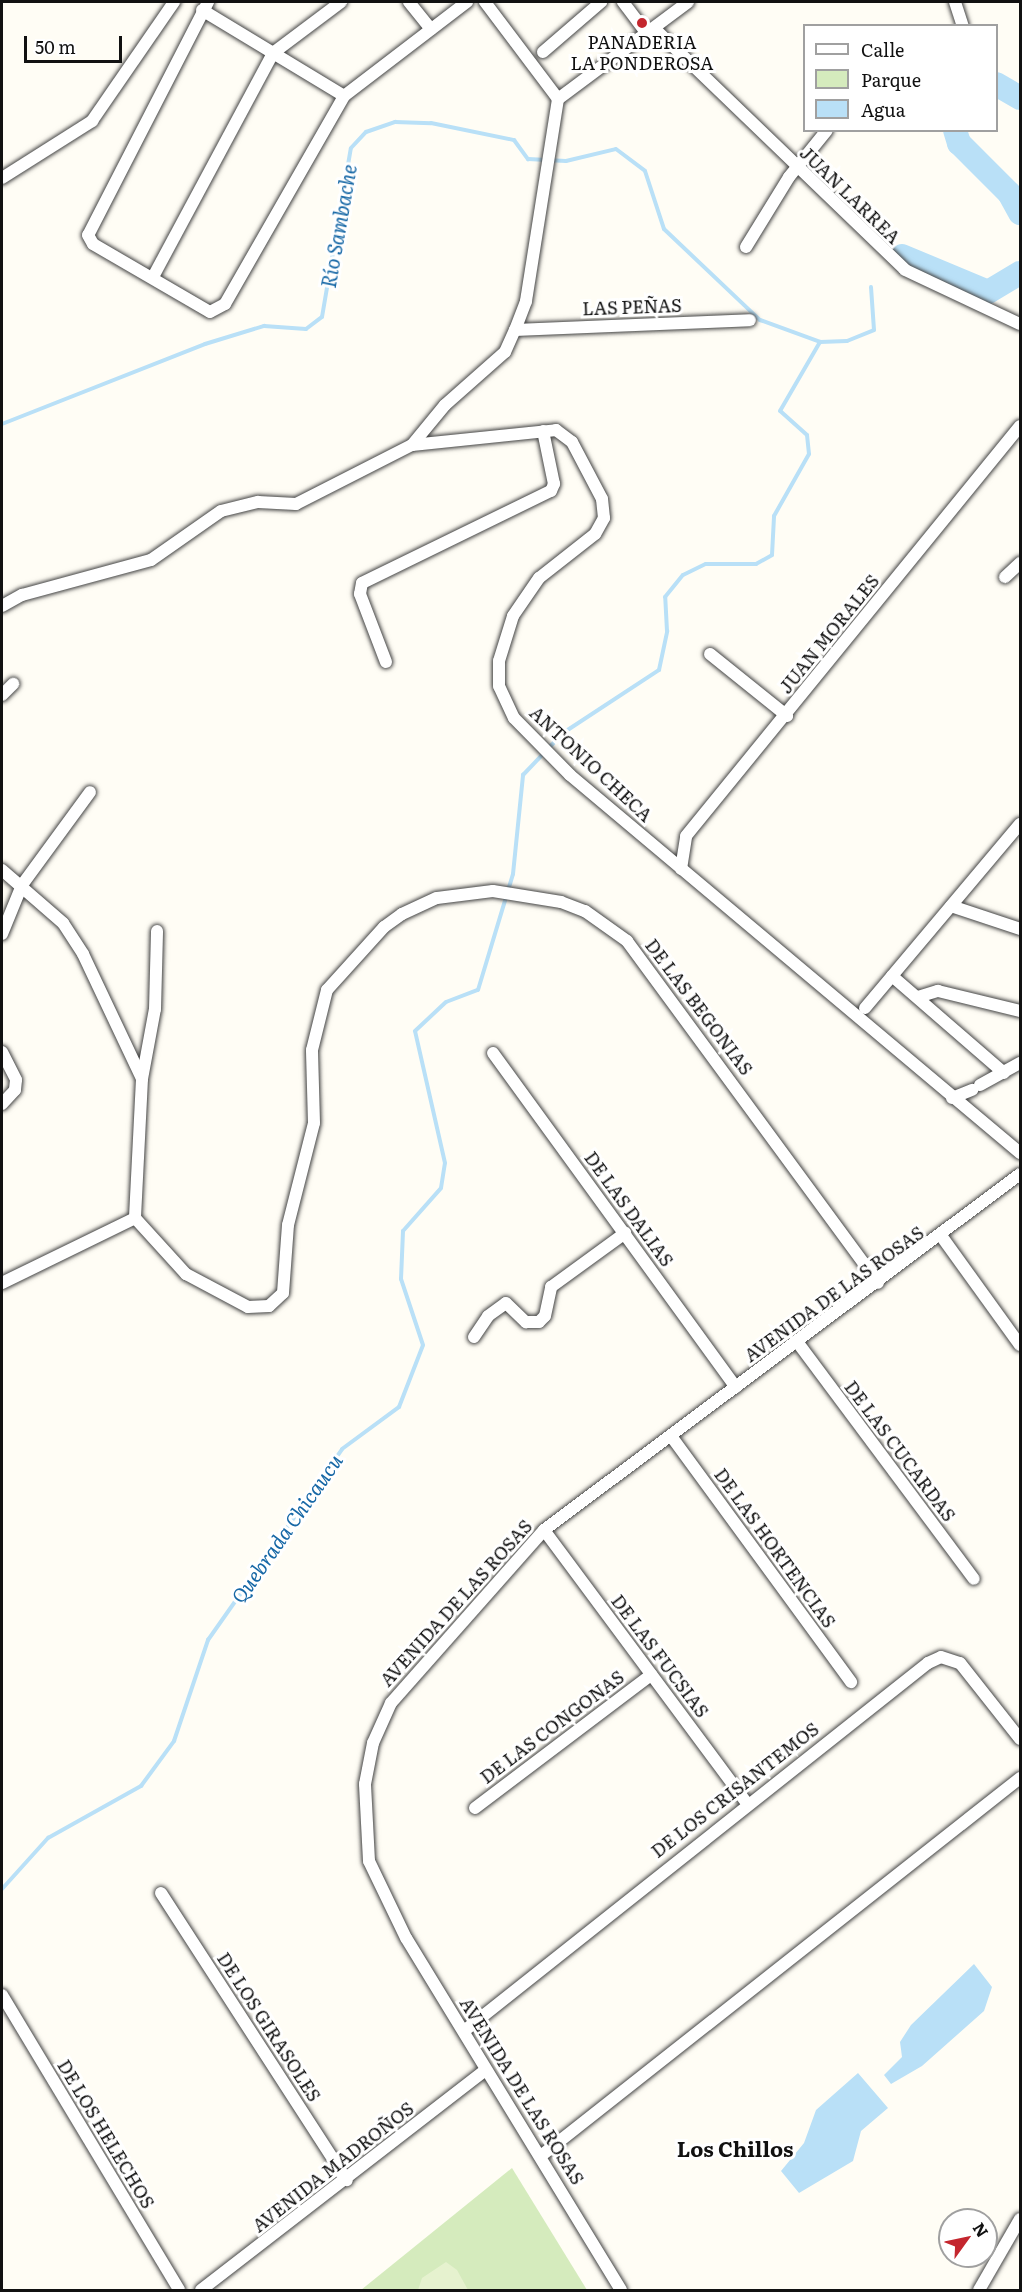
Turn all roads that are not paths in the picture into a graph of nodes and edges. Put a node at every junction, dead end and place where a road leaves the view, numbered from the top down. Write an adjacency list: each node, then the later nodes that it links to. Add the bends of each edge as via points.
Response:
1 (174, 2): 20 (street, via 92,121)
2 (341, 2): 15 (street)
3 (409, 2): 12 (street)
4 (467, 2): 12 (street)
5 (485, 2): 17 (street)
6 (601, 2): 14 (street)
7 (623, 2): 13 (street, JUAN LARREA)
8 (688, 2): 13 (street)
9 (955, 2): 11 (street)
10 (205, 6): 15 (street); 22 (street, via 88,235 93,244)
11 (962, 24)
12 (431, 29): 16 (street)
13 (651, 32): 17 (street, via 596,66); 19 (street, JUAN LARREA)
14 (543, 52)
15 (273, 53): 16 (street); 22 (street)
16 (344, 96): 22 (street, via 225,304 210,312)
17 (558, 99): 25 (street, via 532,269)
18 (824, 132): 19 (street)
19 (796, 168): 21 (street); 24 (street, JUAN LARREA, via 905,270)
20 (2, 176)
21 (746, 247)
22 (153, 277)
23 (750, 320): 25 (street, LAS PEÑAS)
24 (1019, 322)
25 (515, 330): 28 (street, via 505,352 445,405)
26 (1020, 426): 36 (street, JUAN MORALES)
27 (543, 431): 28 (street, ANTONIO CHECA); 33 (street, via 554,484 551,491 362,583 360,594); 39 (street, ANTONIO CHECA, via 556,430 572,442 602,499 604,518 595,534 524,596 501,645 503,696 532,738 570,775)
28 (412, 445): 31 (street, via 296,504 258,502 221,511 151,560 22,595)
29 (1020, 563): 30 (street)
30 (1005, 577)
31 (2, 606)
32 (710, 654): 36 (street)
33 (386, 662)
34 (13, 684): 35 (street)
35 (2, 695)
36 (787, 716): 39 (street, JUAN MORALES, via 686,836)
37 (90, 792): 41 (street)
38 (1020, 824): 42 (street)
39 (681, 869): 55 (street, ANTONIO CHECA)
40 (2, 870): 41 (street)
41 (22, 885): 45 (street); 54 (street, via 63,923 83,954)
42 (951, 906): 43 (street); 46 (street)
43 (1020, 929)
44 (156, 931): 54 (street, via 155,1009)
45 (2, 934)
46 (892, 976): 47 (street); 48 (street)
47 (918, 997): 49 (street, via 938,991); 53 (street)
48 (865, 1008)
49 (1020, 1011)
50 (2, 1052): 56 (street, via 16,1080 15,1090)
51 (493, 1053): 60 (street, DE LAS DALIAS)
52 (1020, 1063): 53 (street)
53 (1004, 1072): 55 (street)
54 (142, 1080): 59 (street)
55 (952, 1098): 57 (street, ANTONIO CHECA)
56 (2, 1104)
57 (1020, 1153)
58 (1020, 1174): 61 (street, AVENIDA DE LAS ROSAS)
59 (135, 1218): 62 (street); 63 (street, DE LAS BEGONIAS, via 186,1274 248,1307 269,1306 283,1293 288,1225 314,1123 312,1050 327,990 384,927 402,914 437,898 492,891 525,894 585,911 627,941)
60 (625, 1233): 64 (street, via 551,1287 545,1316 539,1322 526,1322 506,1303 488,1316); 67 (street, DE LAS DALIAS)
61 (942, 1237): 63 (street, AVENIDA DE LAS ROSAS); 66 (street)
62 (2, 1283)
63 (878, 1283): 65 (street, AVENIDA DE LAS ROSAS)
64 (474, 1337)
65 (798, 1343): 67 (street, AVENIDA DE LAS ROSAS); 70 (street, DE LAS CUCARDAS)
66 (1020, 1345)
67 (736, 1387): 68 (street, AVENIDA DE LAS ROSAS)
68 (671, 1436): 69 (street, AVENIDA DE LAS ROSAS); 72 (street, DE LAS HORTENCIAS)
69 (544, 1530): 71 (street, DE LAS FUCSIAS); 79 (street, AVENIDA DE LAS ROSAS, via 391,1703 373,1743 365,1784 369,1861 406,1938)
70 (974, 1579)
71 (651, 1675): 75 (street, DE LAS FUCSIAS); 76 (street, DE LAS CONGONAS)
72 (851, 1682)
73 (1020, 1739): 75 (street, DE LOS CRISANTEMOS, via 960,1663 941,1657)
74 (1020, 1778): 81 (street)
75 (747, 1803): 79 (street, DE LOS CRISANTEMOS)
76 (475, 1808)
77 (161, 1893): 82 (street, DE LOS GIRASOLES)
78 (2, 1995): 84 (street, DE LOS HELECHOS)
79 (464, 2031): 80 (street, AVENIDA DE LAS ROSAS)
80 (486, 2070): 81 (street, AVENIDA DE LAS ROSAS); 82 (street, AVENIDA MADROÑOS)
81 (542, 2155): 86 (street, AVENIDA DE LAS ROSAS)
82 (347, 2180): 85 (street, AVENIDA MADROÑOS)
83 (1020, 2219): 87 (street)
84 (179, 2290)
85 (201, 2290)
86 (621, 2290)
87 (979, 2290)

